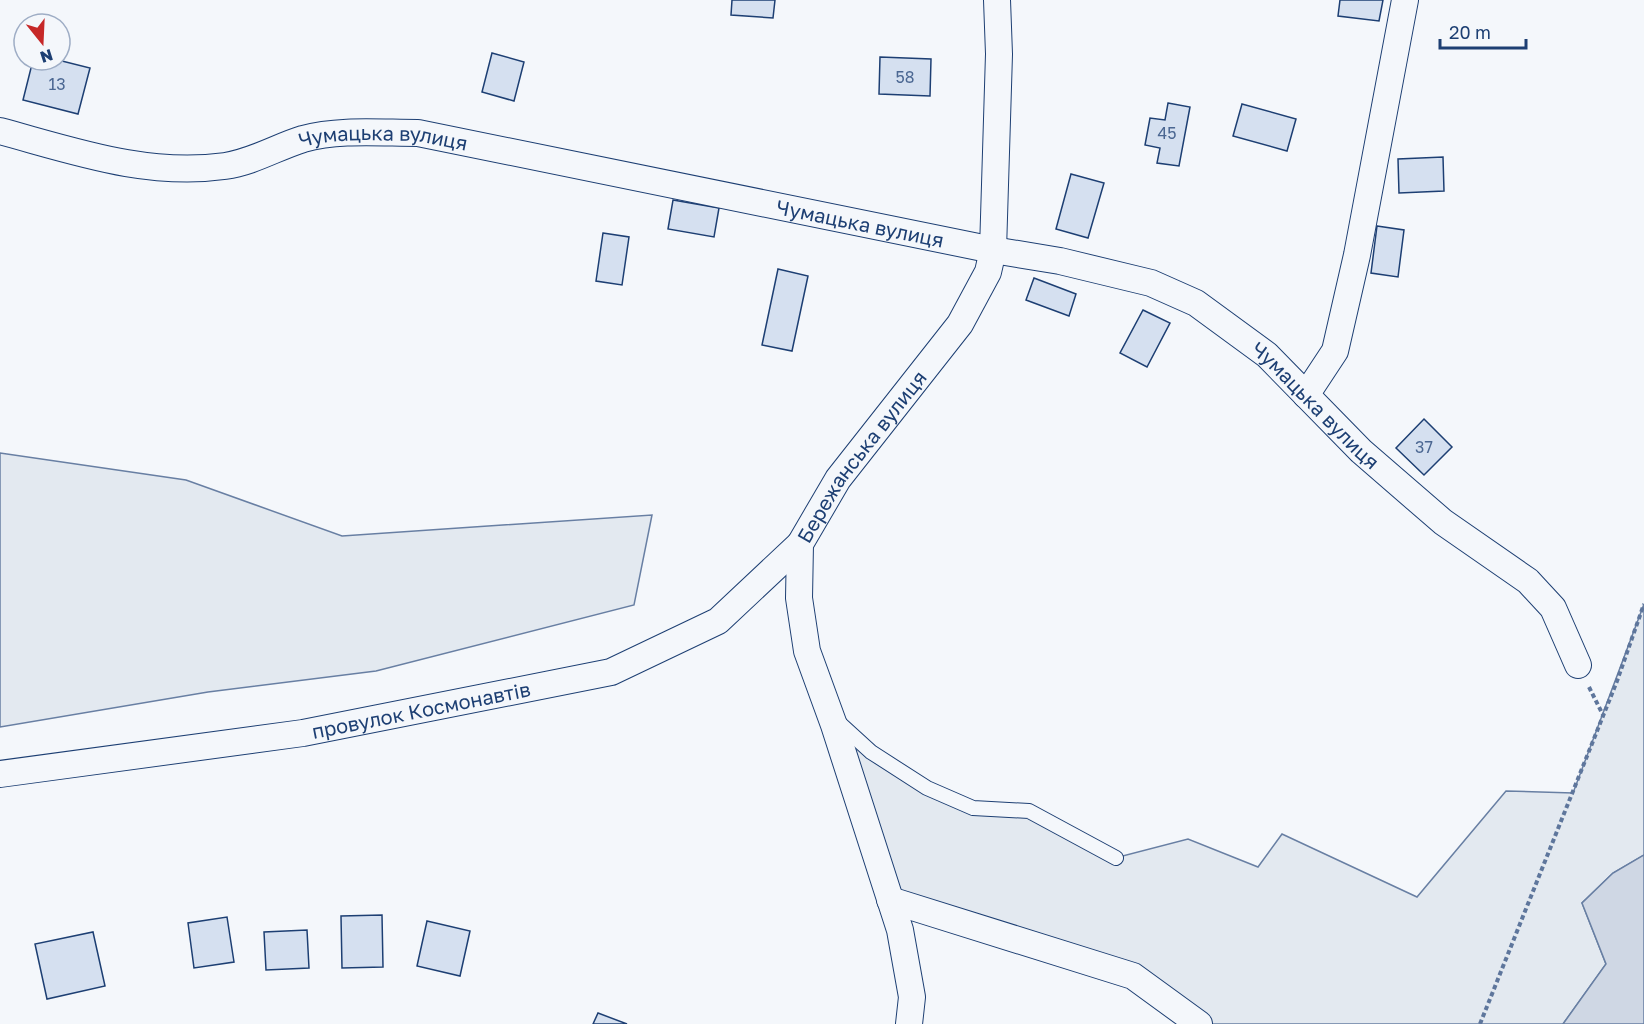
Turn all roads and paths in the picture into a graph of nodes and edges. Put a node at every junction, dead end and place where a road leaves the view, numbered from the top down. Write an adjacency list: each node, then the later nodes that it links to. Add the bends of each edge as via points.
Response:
1 (997, 0): 4 (street, Бережанська вулиця)
2 (1405, 0): 5 (street, via 1335,351)
3 (0, 131): 4 (street, Чумацька вулиця, via 121,164 182,168 225,166 304,139 339,133 418,134)
4 (993, 250): 5 (street, Чумацька вулиця, via 1151,283 1196,303 1267,355); 6 (street, Бережанська вулиця, via 988,272 960,324 838,479)
5 (1306, 395): 8 (street, Чумацька вулиця, via 1361,451 1443,522 1528,581 1553,608)
6 (800, 544): 9 (street, Бережанська вулиця, via 799,598 807,651); 10 (street, провулок Космонавтів, via 718,621 611,672 303,733)
7 (1644, 604): 15 (path)
8 (1578, 665)
9 (831, 716): 11 (lane, via 871,752 927,788 973,808 1029,811); 12 (street, Бережанська вулиця)
10 (0, 774)
11 (1116, 858)
12 (890, 900): 13 (street, Бережанська вулиця, via 900,930 912,997); 14 (street, via 1133,976)
13 (909, 1024)
14 (1199, 1024)
15 (1480, 1024)

